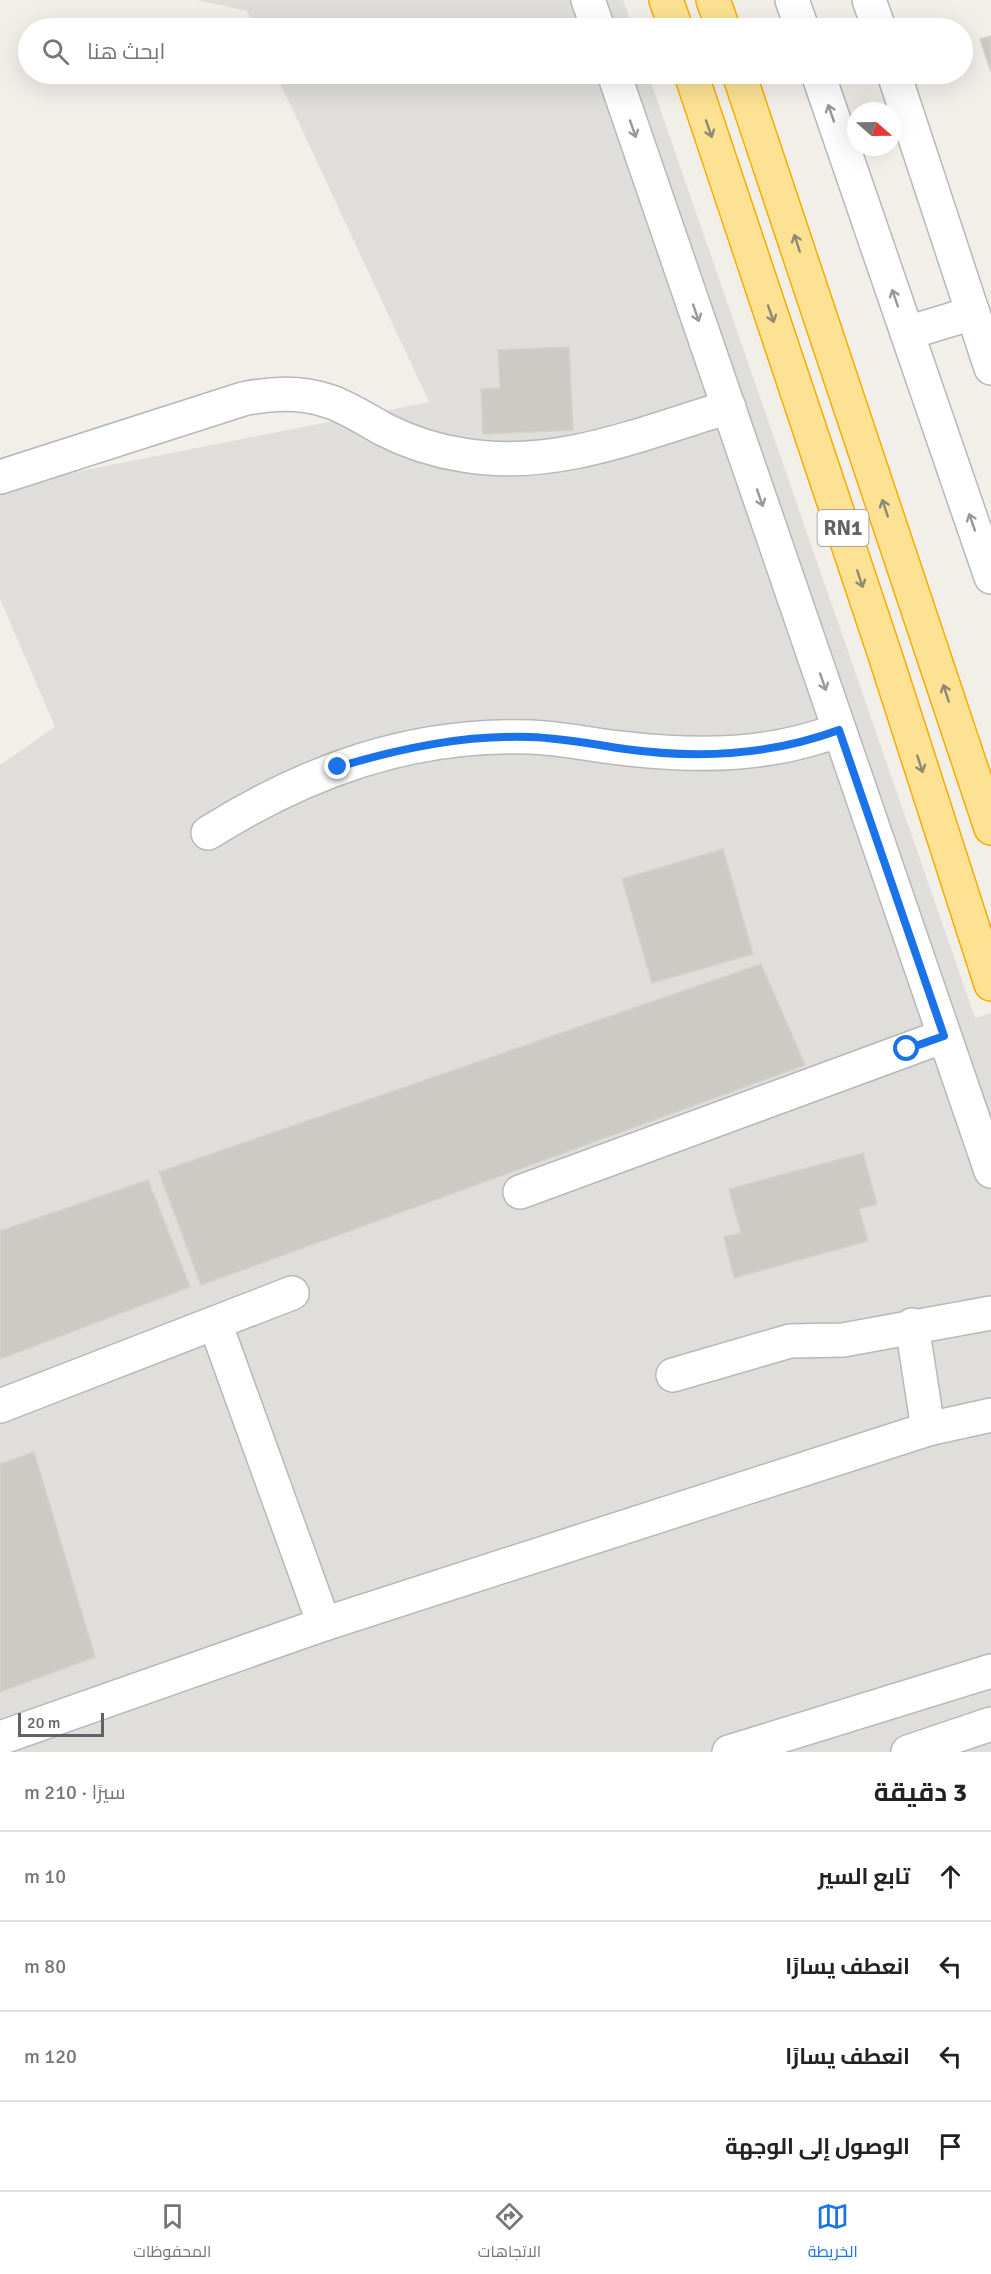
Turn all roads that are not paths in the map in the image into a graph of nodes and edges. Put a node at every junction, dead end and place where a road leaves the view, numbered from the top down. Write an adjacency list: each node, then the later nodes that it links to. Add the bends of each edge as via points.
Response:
1 (588, 0): 6 (street)
2 (666, 0): 7 (highway)
3 (713, 0): 8 (highway)
4 (792, 0): 9 (street)
5 (869, 0): 10 (street)
6 (594, 18)
7 (672, 18)
8 (719, 18)
9 (798, 18)
10 (875, 18)
11 (617, 84): 19 (street, one-way to 19)
12 (694, 84): 25 (highway, RN1, one-way to 25)
13 (742, 84): 23 (highway, RN1, one-way to 13)
14 (821, 84): 17 (street, one-way to 14)
15 (897, 84): 16 (street)
16 (973, 313): 17 (street); 18 (street)
17 (907, 333): 21 (street, one-way to 17)
18 (991, 368)
19 (729, 407): 20 (street, via 592,449 527,459 495,459 411,441 328,400 266,394); 22 (street, one-way to 22)
20 (0, 477)
21 (991, 577)
22 (839, 730): 24 (street, via 802,743 722,754 674,754 530,737 433,743 348,764 293,784); 26 (street)
23 (991, 828)
24 (208, 833)
25 (991, 984)
26 (944, 1036): 27 (street); 28 (street)
27 (991, 1171)
28 (520, 1192)
29 (291, 1293): 31 (street)
30 (991, 1313): 32 (street)
31 (215, 1323): 34 (street); 37 (street)
32 (912, 1325): 33 (street, via 843,1340 790,1341); 36 (street)
33 (673, 1375)
34 (0, 1406)
35 (991, 1414): 36 (street)
36 (928, 1429): 37 (street)
37 (324, 1624): 40 (street)
38 (991, 1671): 41 (street)
39 (991, 1724): 42 (street)
40 (0, 1738)
41 (729, 1752)
42 (908, 1752)

